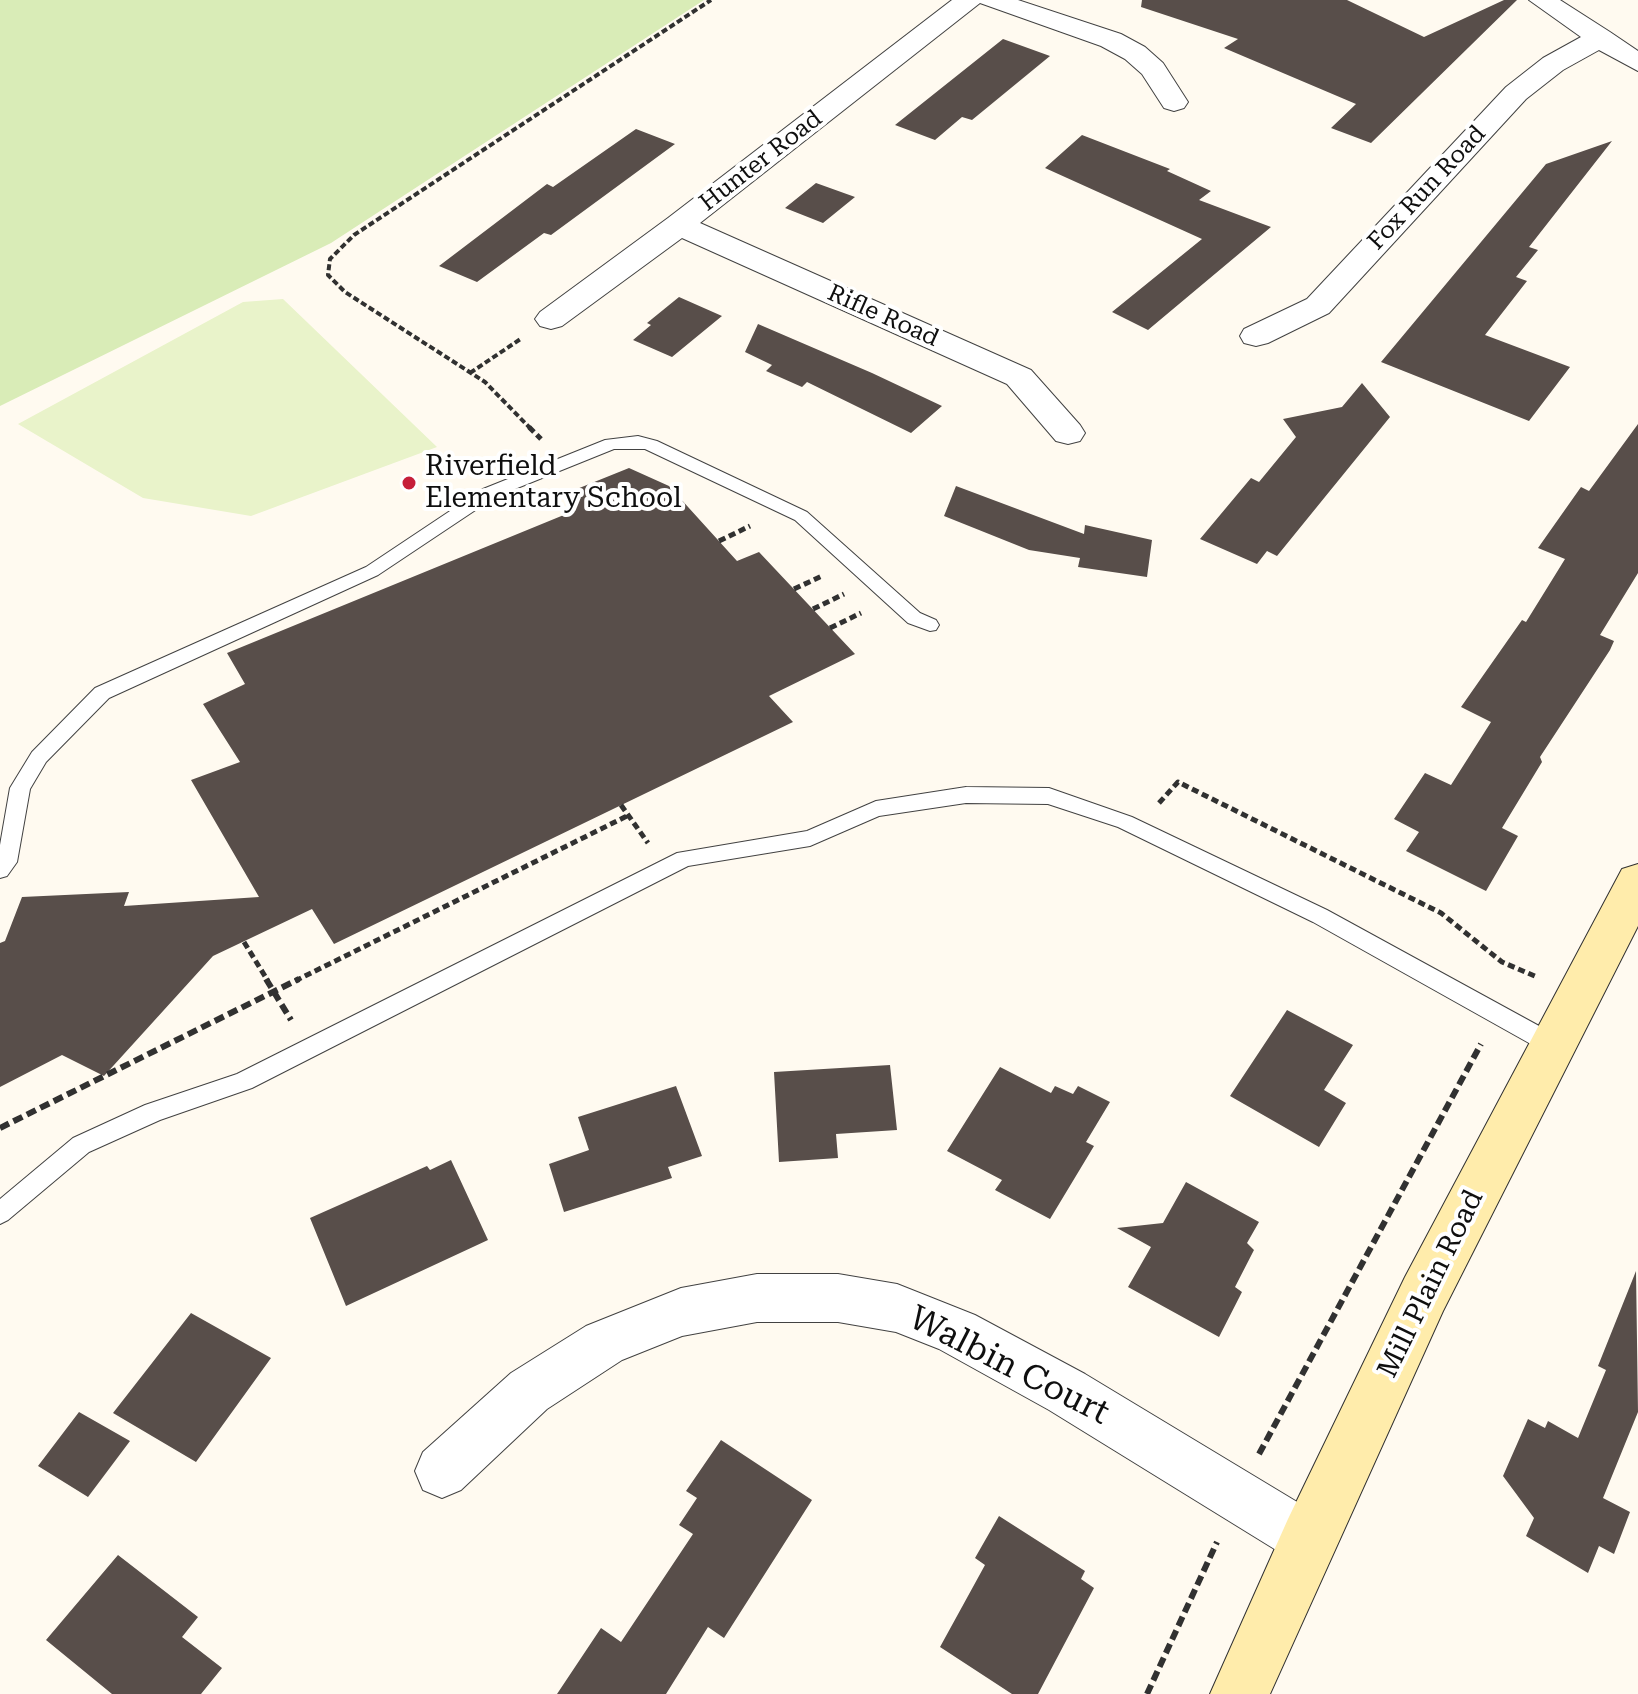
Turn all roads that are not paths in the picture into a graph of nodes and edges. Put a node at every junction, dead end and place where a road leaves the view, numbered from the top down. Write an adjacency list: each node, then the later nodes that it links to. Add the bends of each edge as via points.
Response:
1 (969, 0): 7 (street, Hunter Road)
2 (992, 0): 6 (street, via 1135,53 1153,69)
3 (1542, 0): 4 (street)
4 (1600, 38): 5 (street); 9 (street, Fox Run Road, via 1516,93 1318,306)
5 (1638, 63)
6 (1174, 102)
7 (679, 225): 8 (street, Hunter Road); 10 (street, Rifle Road, via 1019,377)
8 (551, 319)
9 (1256, 336)
10 (1068, 433)
11 (930, 625): 12 (lane, via 914,618 801,516 651,445 625,441 489,493 372,571 102,693 39,757 20,788 7,862)
12 (0, 870)
13 (1638, 882): 14 (main road, Mill Plain Road)
14 (1553, 1045): 15 (lane, via 1320,916 1125,822 1049,796 966,795 876,809 810,838 684,859 244,1081 153,1112 81,1145); 17 (main road, Mill Plain Road, via 1424,1294)
15 (0, 1213)
16 (442, 1471): 17 (street, Walbin Court, via 529,1391 604,1343 681,1312 742,1301 838,1298 897,1308 957,1332 1067,1392)
17 (1308, 1539): 18 (main road, Mill Plain Road)
18 (1240, 1694)

